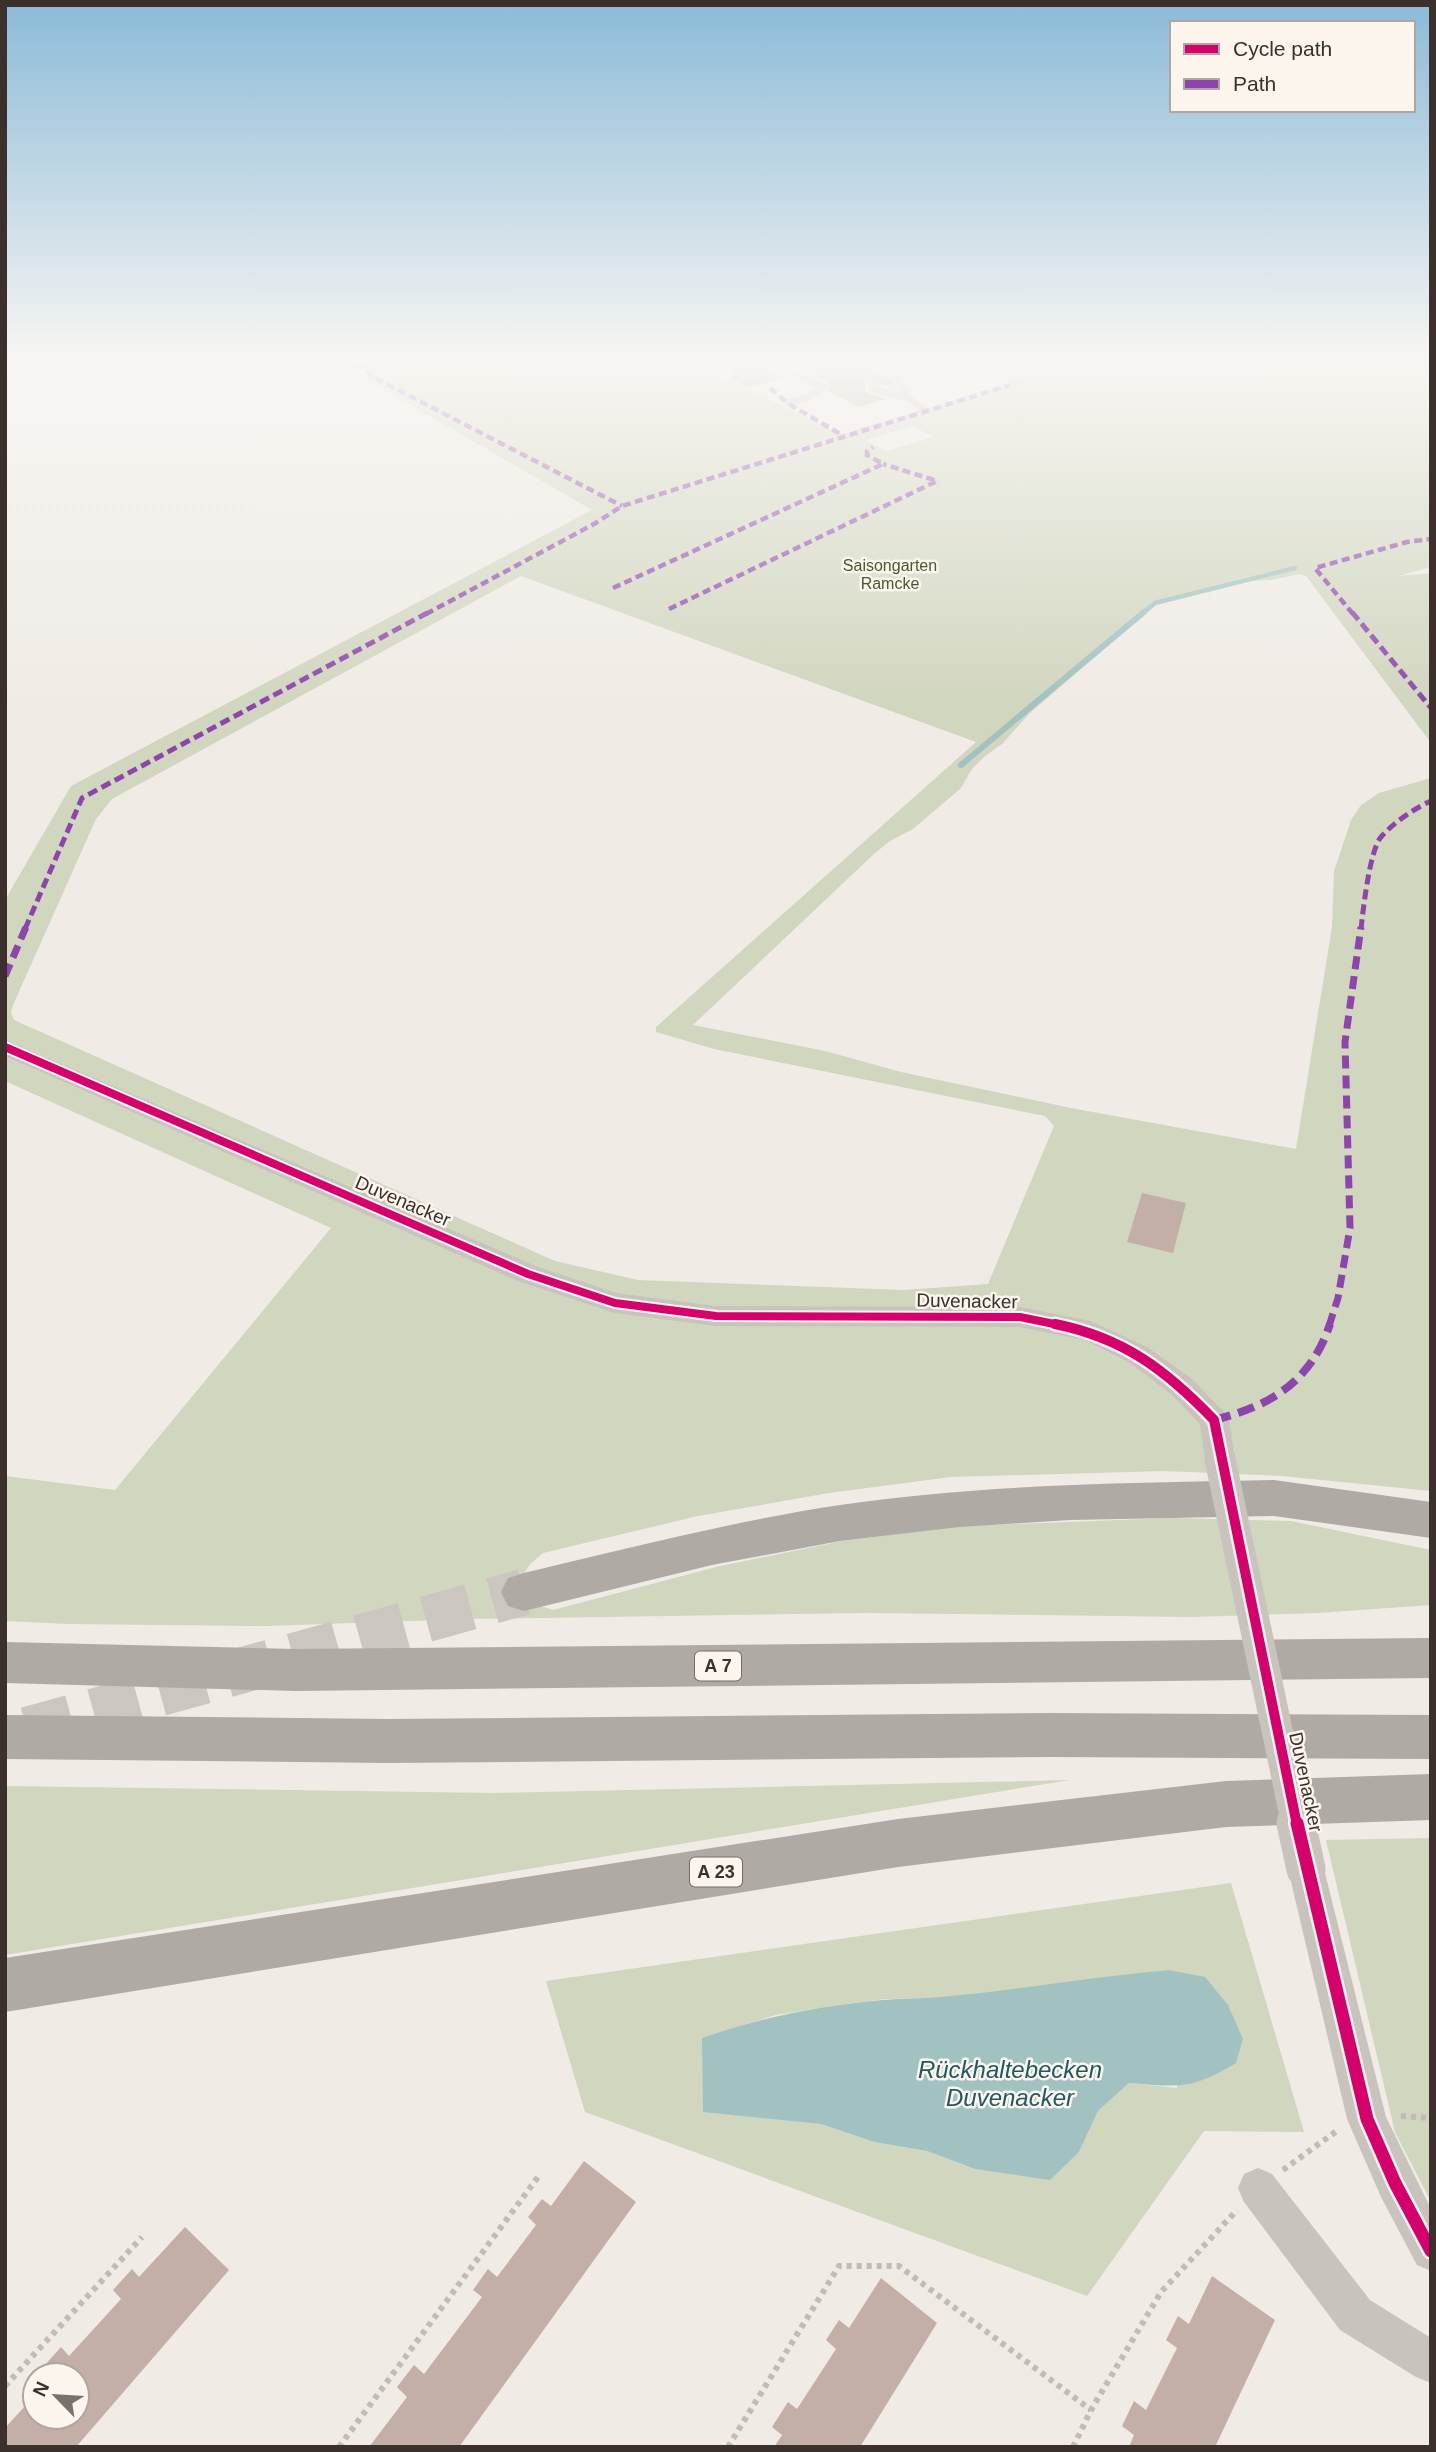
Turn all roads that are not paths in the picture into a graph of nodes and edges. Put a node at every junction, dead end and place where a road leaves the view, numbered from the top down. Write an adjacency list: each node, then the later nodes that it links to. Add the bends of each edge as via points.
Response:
1 (5, 1047): 11 (street, Duvenacker, bridge, via 528,1274 615,1303 716,1315 1020,1317 1090,1331 1137,1354 1181,1386 1214,1420 1306,1869 1367,2119)
2 (1431, 1520): 3 (highway, via 1274,1498 959,1508 840,1523 712,1547)
3 (524, 1592)
4 (1431, 1658): 5 (highway, A 7, via 310,1670)
5 (5, 1662)
6 (5, 1737): 7 (highway, via 360,1741)
7 (1431, 1737)
8 (1431, 1797): 9 (highway, A 23, via 1226,1804 898,1843)
9 (5, 1985)
10 (1258, 2188): 12 (street, via 1355,2315)
11 (1431, 2251)
12 (1431, 2362)

